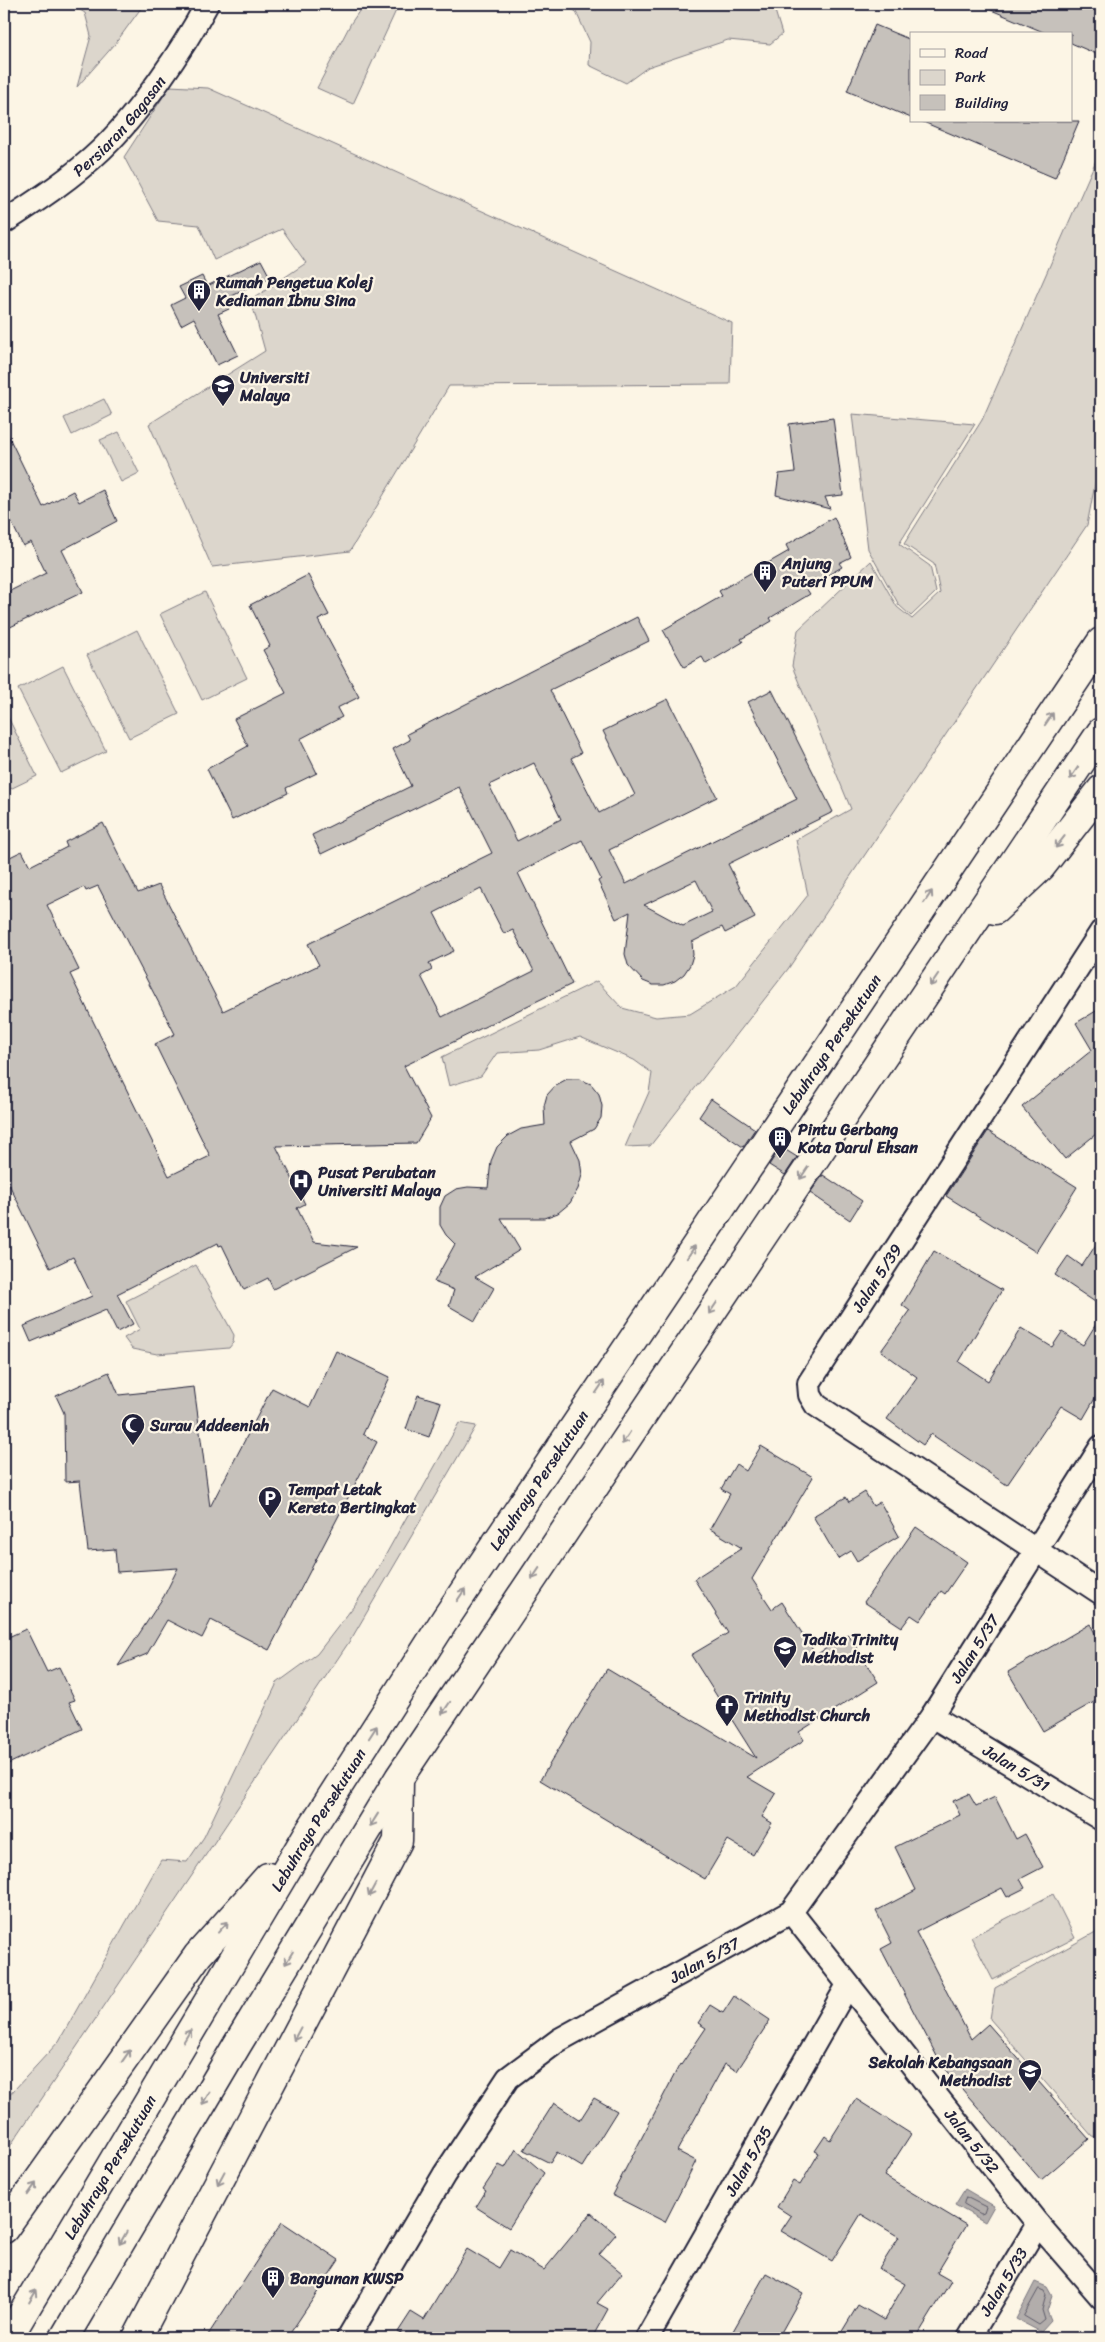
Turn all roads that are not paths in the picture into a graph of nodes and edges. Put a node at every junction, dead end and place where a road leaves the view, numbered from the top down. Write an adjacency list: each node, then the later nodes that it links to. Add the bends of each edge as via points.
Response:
1 (207, 4): 2 (street, Persiaran Gagasan, via 193,30 145,98 102,148 67,178)
2 (4, 222)
3 (1101, 642): 14 (highway, Lebuhraya Persekutuan, one-way to 3, via 446,1618)
4 (1101, 732): 7 (highway, one-way to 7)
5 (1101, 790): 7 (highway, one-way to 7, via 1041,867)
6 (1101, 932): 9 (street, Jalan 5/39, via 809,1383 810,1395 816,1405)
7 (958, 945): 12 (highway, one-way to 12)
8 (1101, 1447): 9 (street, Jalan 5/37)
9 (1036, 1550): 10 (street); 11 (street, Jalan 5/37)
10 (1101, 1593)
11 (932, 1716): 13 (street, Jalan 5/31); 15 (street, Jalan 5/37)
12 (399, 1778): 21 (highway, one-way to 21); 22 (highway, one-way to 22, via 398,1841)
13 (1101, 1819)
14 (309, 1832): 18 (highway, one-way to 14, via 198,1955); 20 (highway, Lebuhraya Persekutuan, one-way to 14)
15 (791, 1912): 16 (street, Jalan 5/32); 23 (street, Jalan 5/37, via 559,2040 508,2078 444,2175)
16 (848, 1985): 17 (street, Jalan 5/32); 24 (street, Jalan 5/35)
17 (1038, 2224): 19 (street, Jalan 5/32); 25 (street, Jalan 5/33)
18 (4, 2229)
19 (1101, 2297)
20 (8, 2338)
21 (64, 2338)
22 (137, 2338)
23 (348, 2338)
24 (647, 2338)
25 (969, 2338)

